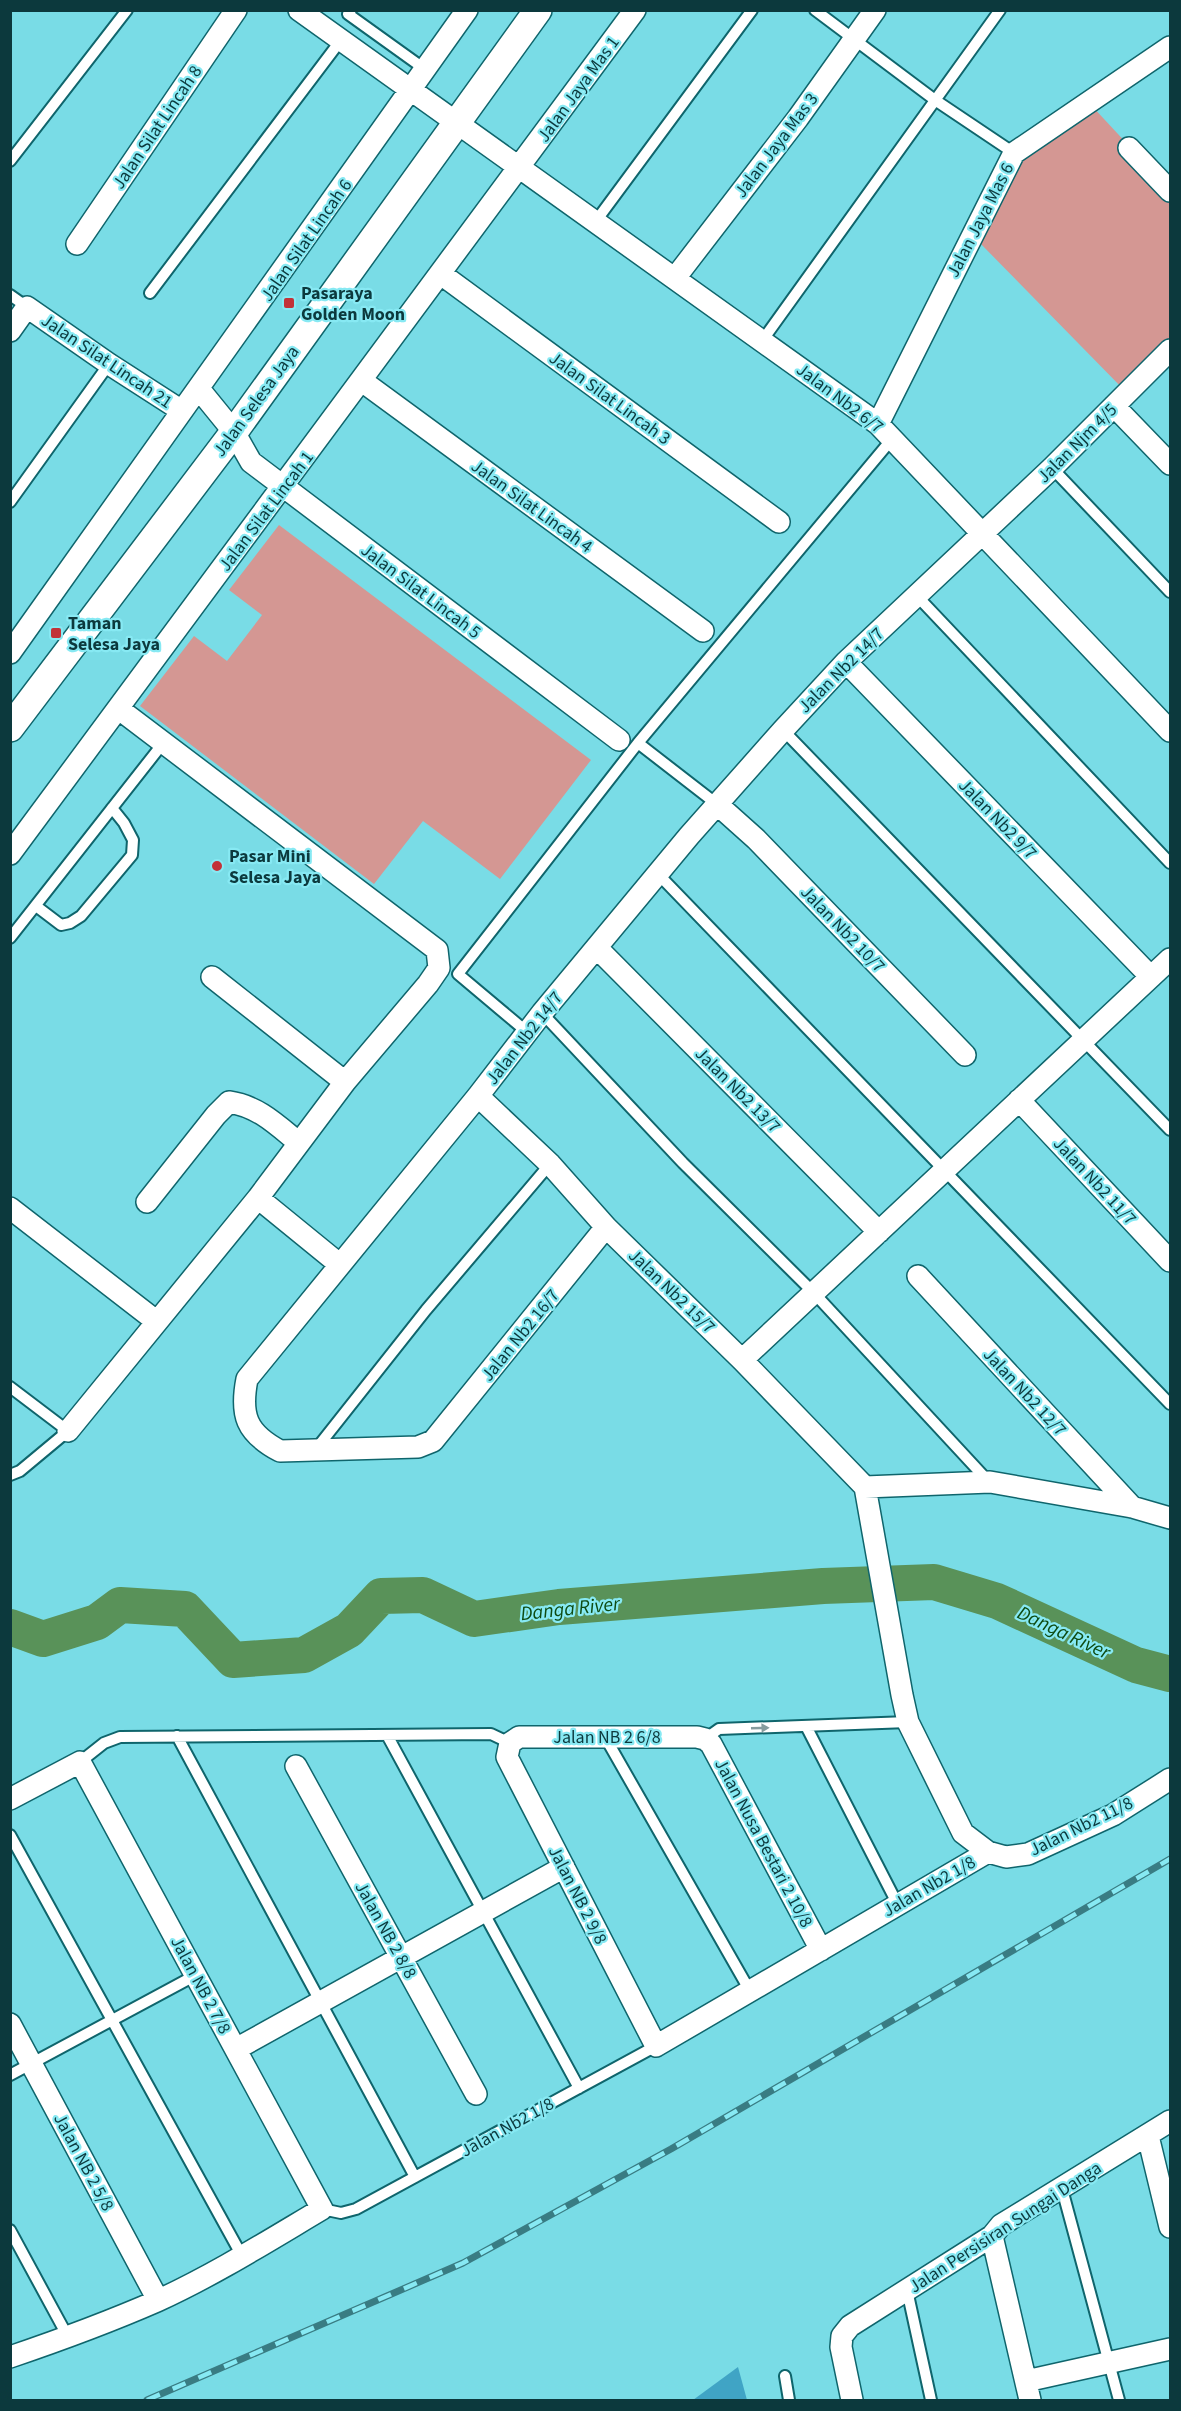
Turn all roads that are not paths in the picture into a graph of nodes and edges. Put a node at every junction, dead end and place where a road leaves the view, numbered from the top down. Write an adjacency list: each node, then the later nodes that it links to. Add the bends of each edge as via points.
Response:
1 (127, 10): 21 (lane)
2 (236, 10): 25 (street, Jalan Silat Lincah 8)
3 (299, 10): 13 (street, Jalan Nb2 6/7)
4 (351, 10): 15 (lane, via 348,14)
5 (467, 10): 15 (street, Jalan Silat Lincah 6)
6 (538, 10): 18 (street, Jalan Selesa Jaya)
7 (635, 10): 22 (street, Jalan Jaya Mas 1)
8 (752, 10): 24 (lane)
9 (815, 10): 12 (lane)
10 (875, 10): 12 (street, Jalan Jaya Mas 3)
11 (1000, 10): 17 (lane)
12 (854, 39): 17 (lane); 27 (street, Jalan Jaya Mas 3)
13 (341, 40): 16 (street, Jalan Nb2 6/7); 28 (lane)
14 (1169, 52): 20 (street, Jalan Jaya Mas 6)
15 (426, 70): 16 (street, Jalan Silat Lincah 6)
16 (412, 90): 18 (street, Jalan Nb2 6/7); 35 (street, Jalan Silat Lincah 6)
17 (935, 100): 20 (lane); 31 (lane)
18 (459, 123): 22 (street, Jalan Nb2 6/7); 39 (street, Jalan Selesa Jaya)
19 (1129, 148): 23 (street)
20 (1014, 153): 38 (street, Jalan Jaya Mas 6)
21 (10, 161)
22 (521, 167): 24 (street, Jalan Nb2 6/7); 26 (street, Jalan Silat Lincah 1)
23 (1170, 191)
24 (596, 221): 27 (street, Jalan Nb2 6/7)
25 (77, 244)
26 (441, 274): 34 (street, Jalan Silat Lincah 1); 44 (street, Jalan Silat Lincah 3)
27 (675, 278): 31 (street, Jalan Nb2 6/7)
28 (150, 293)
29 (19, 301): 30 (street, Jalan Silat Lincah 21); 33 (street, Jalan Silat Lincah 21)
30 (10, 331)
31 (762, 341): 38 (street, Jalan Nb2 6/7)
32 (1170, 350): 36 (street, Jalan Njm 4/5)
33 (109, 364): 37 (street, Jalan Silat Lincah 21); 43 (lane)
34 (362, 381): 42 (street, Jalan Silat Lincah 1); 48 (street, Jalan Silat Lincah 4)
35 (199, 389): 37 (street, Jalan Silat Lincah 6); 39 (street)
36 (1114, 406): 40 (street); 41 (street, Jalan Njm 4/5)
37 (182, 411): 49 (street, Jalan Silat Lincah 6)
38 (885, 431): 45 (street, Jalan Nb2 6/7); 55 (lane)
39 (234, 432): 42 (street, Jalan Silat Lincah 5, via 250,462); 52 (street, Jalan Selesa Jaya)
40 (1170, 464)
41 (1052, 468): 45 (street, Jalan Njm 4/5); 46 (lane)
42 (284, 487): 51 (street, Jalan Silat Lincah 1); 55 (street, Jalan Silat Lincah 5)
43 (10, 502)
44 (779, 522)
45 (983, 534): 47 (street, Jalan Nb2 14/7); 54 (street, Jalan Nb2 6/7)
46 (1170, 592)
47 (917, 596): 50 (street, Jalan Nb2 14/7); 60 (lane)
48 (702, 631)
49 (10, 653)
50 (846, 662): 53 (street, Jalan Nb2 14/7); 67 (street, Jalan Nb2 9/7)
51 (119, 709): 56 (street); 59 (street, Jalan Silat Lincah 1)
52 (10, 728)
53 (783, 729): 57 (street, Jalan Nb2 14/7); 70 (lane)
54 (1170, 732)
55 (628, 741): 57 (lane); 69 (lane, via 458,974)
56 (164, 742): 58 (lane); 72 (street, via 437,950 439,968 428,984)
57 (718, 805): 61 (street, Jalan Nb2 14/7); 71 (street, Jalan Nb2 10/7, via 756,839)
58 (112, 808): 62 (lane); 62 (lane, via 133,840 132,855 81,916 70,923 61,926)
59 (10, 854)
60 (1170, 863)
61 (658, 875): 64 (street, Jalan Nb2 14/7); 78 (lane)
62 (36, 906): 63 (lane)
63 (10, 938)
64 (597, 948): 68 (street, Jalan Nb2 14/7); 83 (street, Jalan Nb2 13/7)
65 (1170, 959): 67 (street)
66 (212, 977): 72 (street)
67 (1151, 977): 70 (street)
68 (542, 1013): 69 (street, Jalan Nb2 14/7); 87 (lane, via 683,1163)
69 (527, 1032): 73 (street, Jalan Nb2 14/7)
70 (1084, 1040): 74 (street); 75 (lane)
71 (965, 1055)
72 (345, 1082): 76 (street)
73 (478, 1096): 77 (street, Jalan Nb2 15/7); 85 (street, Jalan Nb2 14/7)
74 (1019, 1100): 78 (street); 84 (street, Jalan Nb2 11/7)
75 (1170, 1130)
76 (298, 1143): 79 (street); 80 (street, via 264,1115 245,1104 229,1102)
77 (550, 1164): 82 (street, Jalan Nb2 15/7); 94 (lane, via 426,1310)
78 (943, 1172): 83 (street); 91 (lane)
79 (258, 1198): 85 (street); 88 (street)
80 (147, 1202)
81 (10, 1208): 88 (street)
82 (606, 1227): 89 (street, Jalan Nb2 15/7); 93 (street, Jalan Nb2 16/7)
83 (879, 1232): 87 (street)
84 (1170, 1261)
85 (339, 1264): 94 (street, Jalan Nb2 14/7, via 247,1379 243,1398 246,1417 261,1441 280,1451)
86 (918, 1276): 98 (street, Jalan Nb2 12/7)
87 (814, 1293): 89 (street); 96 (lane)
88 (156, 1321): 92 (street)
89 (742, 1360): 97 (street, Jalan Nb2 15/7)
90 (10, 1387): 92 (lane)
91 (1170, 1404)
92 (68, 1431): 95 (lane)
93 (433, 1441): 94 (street, Jalan Nb2 14/7, via 418,1447)
94 (316, 1450)
95 (10, 1475)
96 (990, 1482): 97 (street); 98 (street)
97 (865, 1487): 100 (street)
98 (1132, 1507): 99 (street)
99 (1170, 1518)
100 (908, 1722): 101 (lane); 112 (street, via 963,1833)
101 (806, 1726): 105 (lane, one-way to 101, via 719,1730); 114 (lane)
102 (387, 1735): 103 (lane); 106 (lane, via 491,1734); 115 (lane)
103 (177, 1736): 107 (lane, via 120,1737 104,1743); 120 (lane)
104 (605, 1737): 105 (street, Jalan NB 2 6/8); 106 (street, Jalan NB 2 6/8, via 519,1737); 119 (lane)
105 (705, 1739): 116 (street, Jalan Nusa Bestari 2 10/8)
106 (510, 1743): 113 (street, Jalan NB 2 9/8, via 507,1757)
107 (80, 1762): 110 (street); 118 (street, Jalan NB 2 7/8)
108 (296, 1766): 117 (street, Jalan NB 2 8/8)
109 (1170, 1779): 112 (street, Jalan Nb2 11/8, via 1113,1815 1028,1854 1006,1857)
110 (10, 1799)
111 (10, 1835): 121 (lane)
112 (987, 1852): 114 (street, Jalan Nb2 1/8)
113 (564, 1867): 115 (street); 123 (street, Jalan NB 2 9/8)
114 (898, 1905): 116 (street, Jalan Nb2 1/8)
115 (484, 1911): 117 (street); 127 (lane)
116 (821, 1950): 119 (street, Jalan Nb2 1/8)
117 (401, 1958): 120 (street); 128 (street, Jalan NB 2 8/8)
118 (196, 1975): 121 (lane); 124 (street, Jalan NB 2 7/8)
119 (750, 1991): 123 (street, Jalan Nb2 1/8)
120 (321, 2002): 124 (street); 131 (lane)
121 (113, 2019): 125 (lane); 137 (lane)
122 (10, 2024): 125 (street, Jalan NB 2 5/8)
123 (656, 2046): 127 (lane, Jalan Nb2 1/8)
124 (236, 2049): 133 (street, Jalan NB 2 7/8)
125 (32, 2063): 126 (lane); 139 (street, Jalan NB 2 5/8)
126 (10, 2075)
127 (579, 2088): 131 (lane, Jalan Nb2 1/8)
128 (476, 2094)
129 (1170, 2121): 130 (street, Jalan Persisiran Sungai Danga)
130 (1148, 2136): 132 (street, Jalan Persisiran Sungai Danga); 134 (street)
131 (416, 2177): 133 (lane, Jalan Nb2 1/8, via 356,2209 341,2213)
132 (1062, 2188): 136 (street, Jalan Persisiran Sungai Danga, via 1001,2225); 143 (lane)
133 (322, 2209): 137 (street)
134 (1170, 2227)
135 (10, 2230): 140 (lane)
136 (992, 2236): 138 (street, Jalan Persisiran Sungai Danga); 145 (street)
137 (242, 2256): 139 (street)
138 (907, 2290): 147 (street, Jalan Persisiran Sungai Danga, via 850,2326 842,2336); 148 (lane)
139 (158, 2300): 140 (street)
140 (68, 2337): 142 (street)
141 (1170, 2349): 143 (street)
142 (10, 2356)
143 (1109, 2362): 145 (street); 149 (lane)
144 (785, 2376): 146 (lane)
145 (1028, 2391)
146 (789, 2400)
147 (852, 2400)
148 (932, 2400)
149 (1119, 2400)

